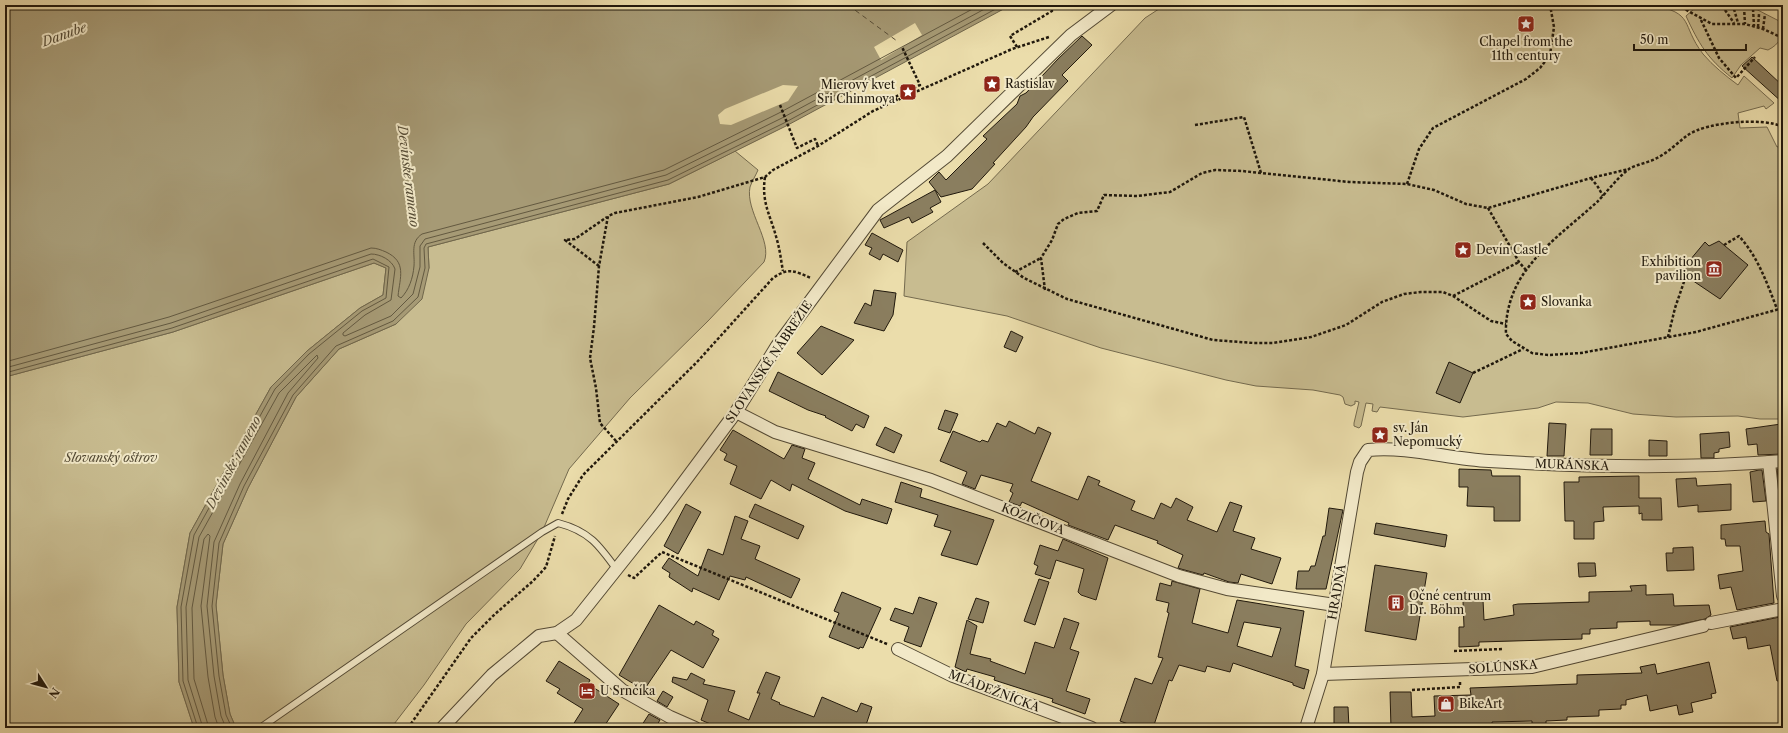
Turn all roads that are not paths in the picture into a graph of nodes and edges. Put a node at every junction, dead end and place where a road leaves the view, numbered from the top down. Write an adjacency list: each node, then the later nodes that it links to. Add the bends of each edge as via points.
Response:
1 (1111, 5): 2 (street, SLOVANSKÉ NÁBREŽIE, via 1071,35 947,156 878,210 777,346)
2 (736, 412): 6 (street, SLOVANSKÉ NÁBREŽIE); 8 (street, KOZIČOVA, via 775,432 931,480 1180,576 1227,589)
3 (1364, 455): 4 (street, MURÁNSKA, via 1368,450 1385,448 1486,461 1570,466 1683,467); 8 (street, HRADNÁ, via 1357,472)
4 (1769, 462): 5 (street, MURÁNSKA); 7 (street)
5 (1783, 462)
6 (617, 570): 10 (street, SLOVANSKÉ NÁBREŽIE, via 576,620); 13 (lane, via 587,534 558,523 535,536)
7 (1783, 596)
8 (1335, 605): 12 (street, HRADNÁ)
9 (1783, 609): 12 (street, SOLÚNSKA, via 1707,624 1532,667)
10 (556, 633): 14 (street, SLOVANSKÉ NÁBREŽIE, via 539,636 492,675); 15 (street, via 622,690)
11 (898, 649): 16 (street, MLÁDEŽNÍCKA, via 953,676)
12 (1323, 674): 17 (street, HRADNÁ)
13 (260, 728)
14 (442, 728)
15 (695, 728)
16 (1092, 728)
17 (1306, 728)

